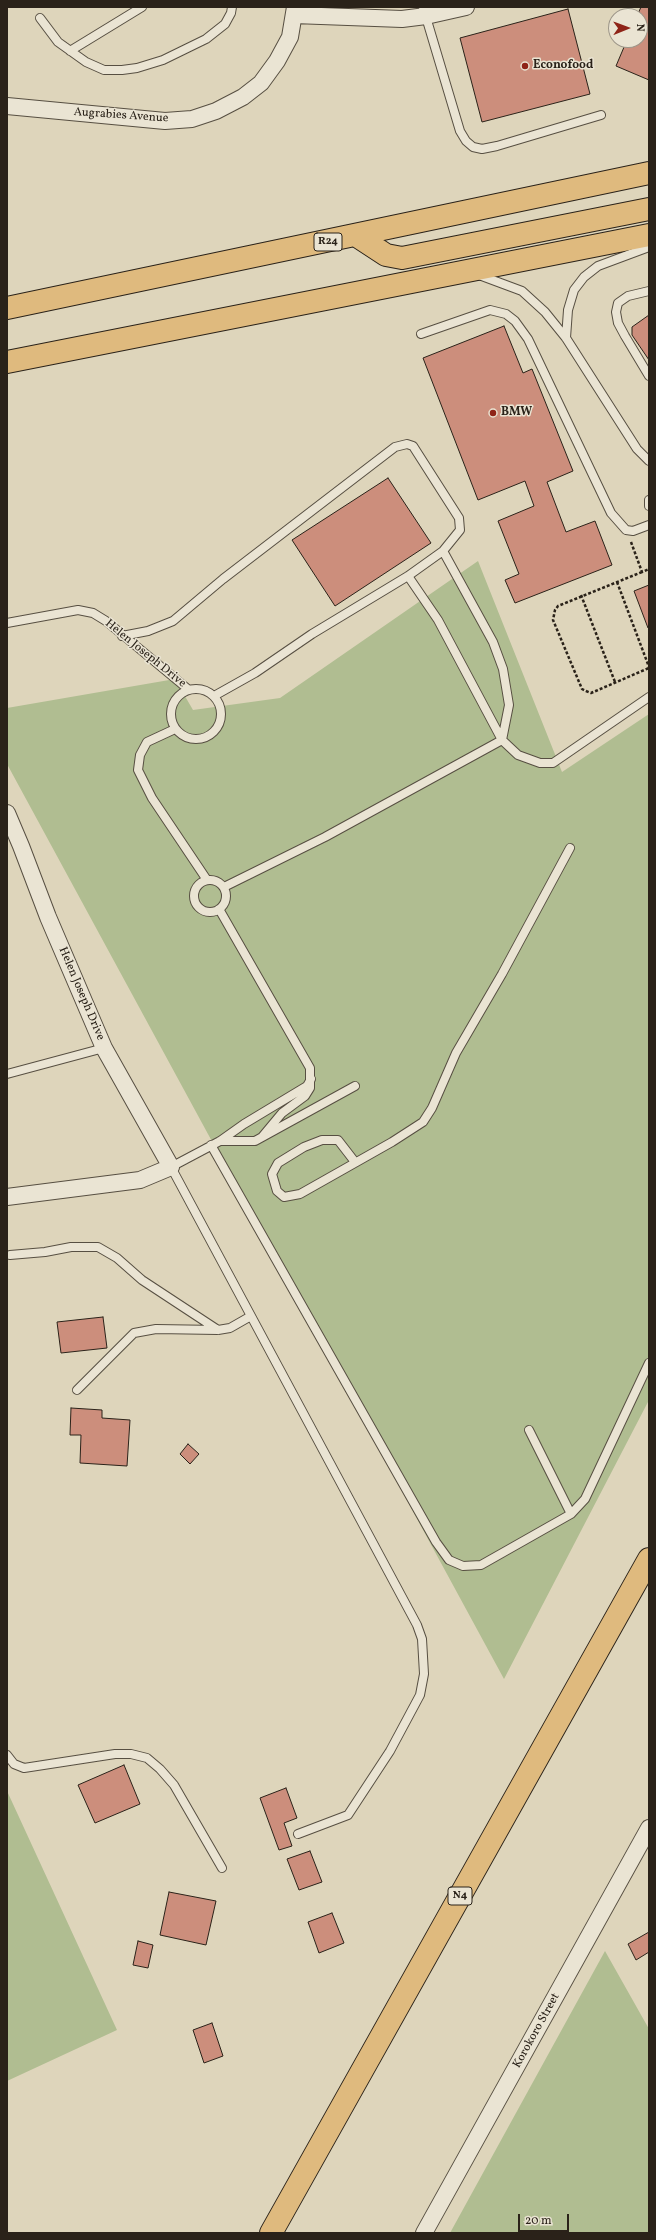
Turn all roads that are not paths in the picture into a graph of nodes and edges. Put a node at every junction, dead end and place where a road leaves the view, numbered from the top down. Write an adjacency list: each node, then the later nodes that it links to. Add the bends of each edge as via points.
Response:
1 (142, 7): 7 (lane)
2 (232, 7): 7 (lane, via 224,24 206,38 163,60 137,68 104,70)
3 (466, 7): 5 (street)
4 (295, 11): 5 (street, via 402,19); 8 (street, Augrabies Avenue, via 290,36 277,61 261,82 243,97 216,111 192,118 164,120)
5 (425, 12): 9 (lane, via 460,131 473,147 482,149 497,146)
6 (40, 18): 7 (lane, via 58,42)
7 (70, 51)
8 (7, 106)
9 (601, 115)
10 (649, 174): 12 (main road, R24)
11 (649, 209): 12 (main road, via 402,258 386,255)
12 (357, 236): 17 (main road, R24)
13 (649, 236): 15 (main road)
14 (649, 248): 19 (lane, via 598,266 584,277 574,290 568,310)
15 (468, 272): 19 (lane, via 522,291); 20 (main road)
16 (649, 291): 21 (lane, via 628,296 618,303 616,312 618,323)
17 (7, 308)
18 (421, 334): 25 (lane, via 490,310 506,314 515,321 528,339 611,513 626,530 633,531)
19 (566, 338): 22 (lane, via 637,449)
20 (7, 362)
21 (649, 376)
22 (649, 461)
23 (649, 500): 24 (lane)
24 (649, 506)
25 (649, 524)
26 (443, 551): 27 (lane); 29 (lane, via 460,530 459,518 413,446 401,444 173,621 148,631); 34 (lane, via 492,642 503,669 508,705)
27 (408, 576): 31 (lane, via 312,634 255,673); 34 (lane, via 438,620)
28 (7, 624): 29 (lane, Helen Joseph Drive, via 78,610 93,613)
29 (122, 636): 30 (lane, Helen Joseph Drive)
30 (189, 690): 31 (lane, via 205,690); 33 (lane, via 176,699 172,706 171,714)
31 (214, 696): 33 (lane, via 221,707 222,715 220,723 211,735 196,740)
32 (649, 697): 34 (lane, via 553,763 540,763 518,755)
33 (175, 729): 37 (lane, via 147,742 140,755 138,770 152,798)
34 (502, 740): 38 (lane, via 325,837)
35 (7, 813): 40 (street, Helen Joseph Drive)
36 (570, 848): 47 (lane, via 456,1053 432,1108 423,1122)
37 (208, 880): 38 (lane, via 220,882); 39 (lane, via 197,887 195,899 201,909 213,912)
38 (224, 887): 39 (lane, via 226,899)
39 (219, 909): 42 (lane, via 310,1068)
40 (104, 1048): 41 (lane); 48 (street, Helen Joseph Drive)
41 (7, 1074)
42 (311, 1079): 44 (lane, via 310,1088 305,1096 282,1113); 45 (lane, via 307,1086)
43 (355, 1086): 44 (lane)
44 (262, 1137): 45 (lane, via 255,1141)
45 (220, 1141): 46 (lane)
46 (211, 1145): 48 (lane); 56 (lane, via 436,1542 449,1560 463,1566 481,1565)
47 (355, 1162): 47 (lane, via 300,1194 284,1197 277,1191 272,1174 278,1163 304,1147 322,1140 338,1140)
48 (171, 1167): 49 (street, via 140,1180); 51 (lane)
49 (7, 1197)
50 (10, 1255): 52 (lane, via 71,1247 98,1247 117,1258 142,1280)
51 (251, 1316): 52 (lane, via 230,1328); 62 (lane, via 417,1625 424,1657 420,1695 390,1752 348,1815)
52 (218, 1330): 54 (lane, via 156,1329 134,1333)
53 (649, 1363): 56 (lane, via 585,1499)
54 (77, 1390)
55 (529, 1430): 56 (lane)
56 (571, 1514)
57 (649, 1559): 59 (main road, N4)
58 (649, 1580): 59 (main road, via 625,1616)
59 (600, 1645): 64 (main road, N4)
60 (7, 1755): 63 (lane, via 14,1764 24,1768 115,1754 147,1758 174,1785)
61 (649, 1828): 65 (street, Korokoro Street)
62 (298, 1834)
63 (222, 1868)
64 (271, 2233)
65 (424, 2233)

